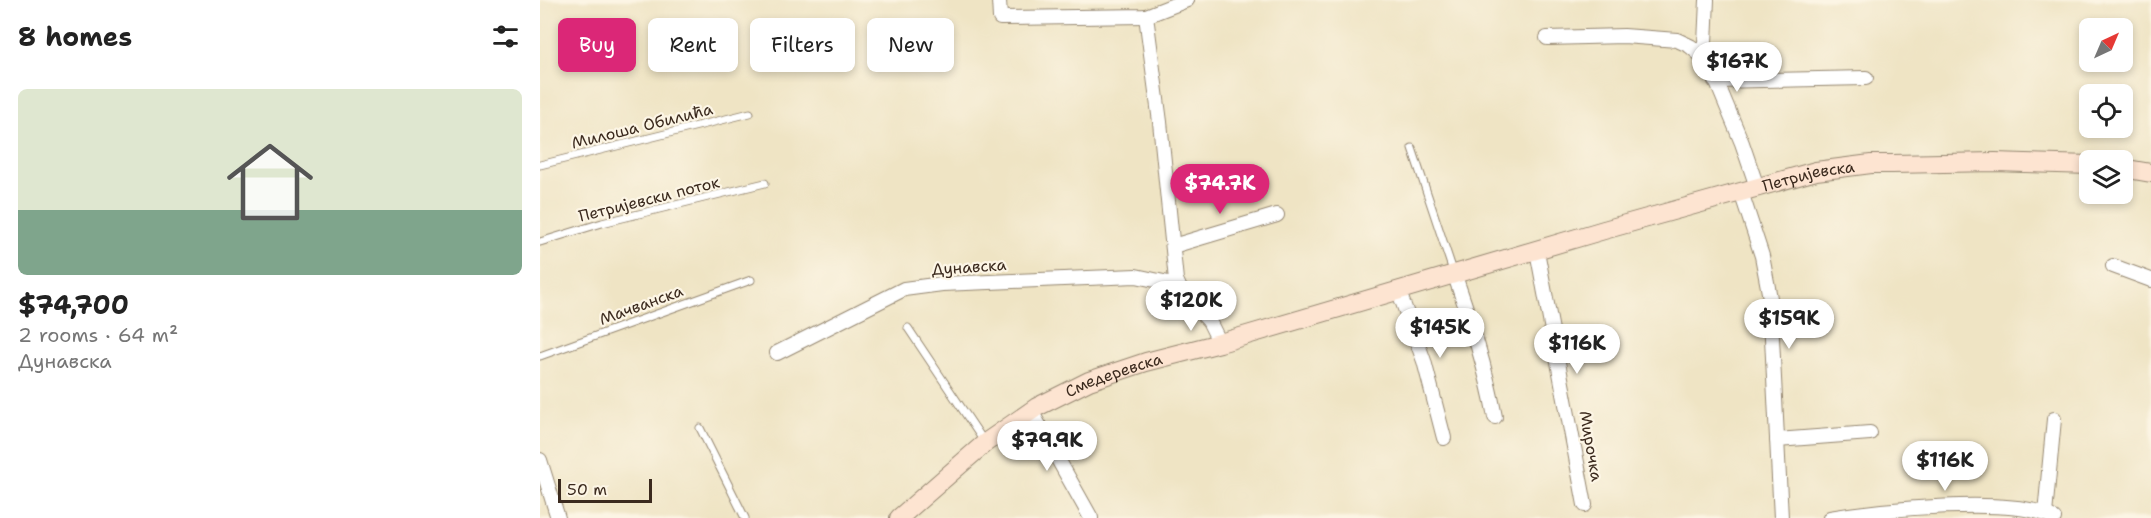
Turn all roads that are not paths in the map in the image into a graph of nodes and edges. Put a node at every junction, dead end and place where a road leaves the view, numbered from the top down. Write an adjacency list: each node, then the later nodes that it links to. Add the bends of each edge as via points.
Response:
1 (999, 0): 4 (street, via 1000,18)
2 (1187, 0): 4 (street)
3 (1707, 0): 6 (street)
4 (1146, 16): 19 (street)
5 (1547, 38): 6 (street, via 1576,35 1677,40)
6 (1708, 61): 8 (street)
7 (1866, 78): 8 (street)
8 (1715, 81): 16 (street, via 1742,143)
9 (750, 113): 11 (lane, Милоша Обилића)
10 (1412, 148): 22 (lane)
11 (540, 165)
12 (2079, 165): 16 (main road, Петријевска, via 1871,164 1816,171)
13 (2133, 170): 14 (main road)
14 (2151, 173)
15 (765, 183): 18 (lane, Петријевски поток)
16 (1749, 189): 20 (main road, Петријевска); 37 (street, via 1768,286)
17 (1277, 215): 19 (street)
18 (540, 242)
19 (1173, 246): 25 (street)
20 (1537, 251): 22 (main road, Смедеревска); 40 (street, Мирочка)
21 (2113, 266): 24 (street)
22 (1455, 276): 26 (main road, Смедеревска); 32 (street, via 1479,346)
23 (751, 280): 30 (lane, Мачванска)
24 (2151, 280)
25 (1178, 285): 28 (street, via 1209,321); 29 (street, Дунавска, via 1136,276 904,289)
26 (1399, 292): 28 (main road, Смедеревска); 36 (street, via 1424,361)
27 (908, 328): 38 (lane)
28 (1221, 344): 31 (main road, Смедеревска, via 1110,373)
29 (777, 353)
30 (540, 356)
31 (1031, 411): 38 (main road, Смедеревска); 45 (street)
32 (1495, 417)
33 (2054, 419): 42 (street)
34 (700, 428): 44 (lane)
35 (1870, 433): 37 (street)
36 (1444, 438)
37 (1777, 440): 46 (street)
38 (984, 443): 41 (main road, Смедеревска)
39 (541, 467): 43 (street)
40 (1585, 505)
41 (907, 515)
42 (2050, 516): 47 (street, via 2012,508 1972,506 1869,511)
43 (558, 518)
44 (746, 518)
45 (1091, 518)
46 (1781, 518)
47 (1830, 518)

